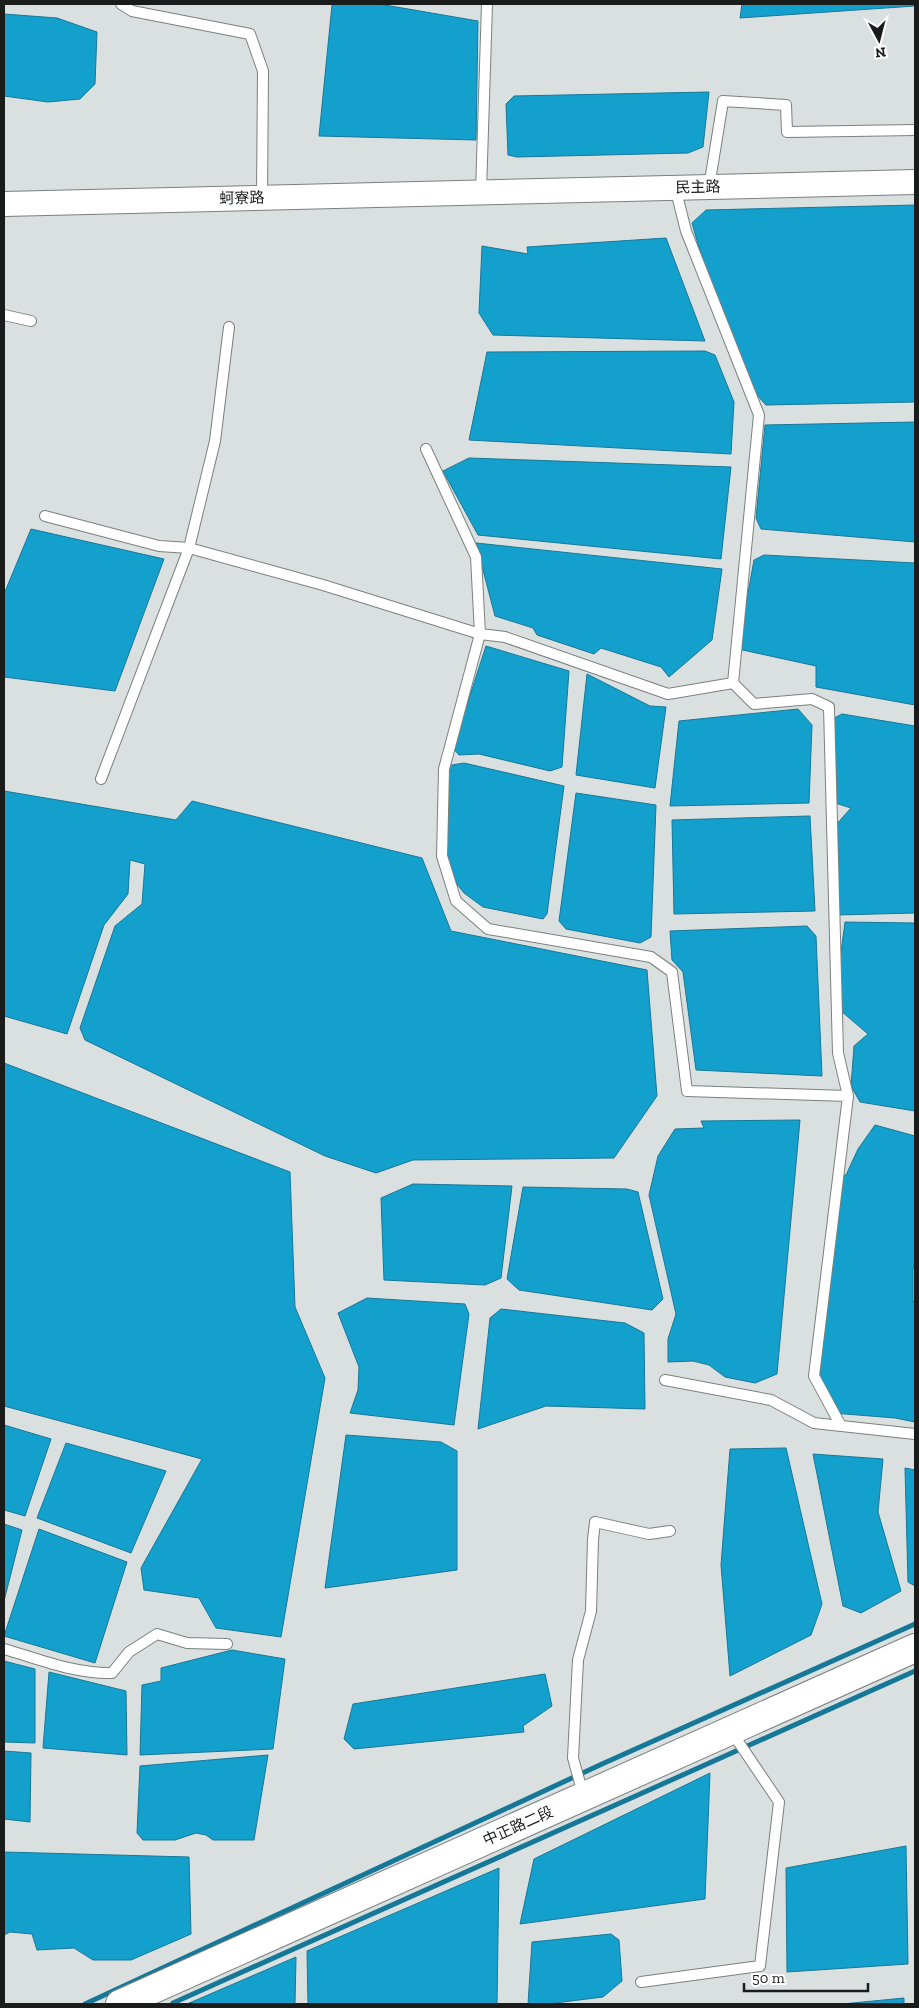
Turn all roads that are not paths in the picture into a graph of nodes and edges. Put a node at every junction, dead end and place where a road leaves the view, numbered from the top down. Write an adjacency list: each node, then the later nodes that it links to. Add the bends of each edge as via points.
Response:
1 (121, 4): 8 (lane, via 132,11 250,34 262,71)
2 (487, 4): 7 (lane)
3 (915, 130): 6 (lane, via 787,132 786,105 723,101)
4 (915, 182): 6 (street, 民主路)
5 (676, 187): 6 (street, 民主路); 7 (street, 民主路); 17 (lane, via 686,232 759,415)
6 (710, 187)
7 (480, 192): 8 (street, 蚵寮路)
8 (262, 198): 9 (street, 蚵寮路)
9 (4, 204)
10 (4, 315): 11 (lane)
11 (31, 321)
12 (229, 327): 15 (lane, via 215,441)
13 (426, 449): 16 (lane, via 476,557)
14 (45, 516): 15 (lane, via 159,546)
15 (189, 548): 16 (lane); 18 (lane)
16 (480, 634): 17 (lane, via 505,637 668,694); 19 (lane, via 444,768 442,856 456,901 488,930 651,957 672,972 687,1091)
17 (733, 683): 19 (lane, via 754,704 812,699 829,707 838,1053)
18 (102, 779)
19 (848, 1096): 21 (lane, via 814,1376)
20 (664, 1380): 21 (lane, via 771,1400 814,1423)
21 (840, 1426): 22 (lane)
22 (915, 1434)
23 (670, 1531): 28 (lane, via 649,1534 595,1522 591,1611 578,1660 573,1758)
24 (227, 1644): 26 (lane, via 187,1643 157,1634 129,1652 112,1673 73,1669)
25 (915, 1648): 27 (main road, 中正路二段)
26 (4, 1649)
27 (730, 1731): 28 (main road, 中正路二段); 29 (lane, via 779,1802 760,1966)
28 (583, 1797): 30 (main road, 中正路二段)
29 (641, 1982)
30 (120, 2004)

